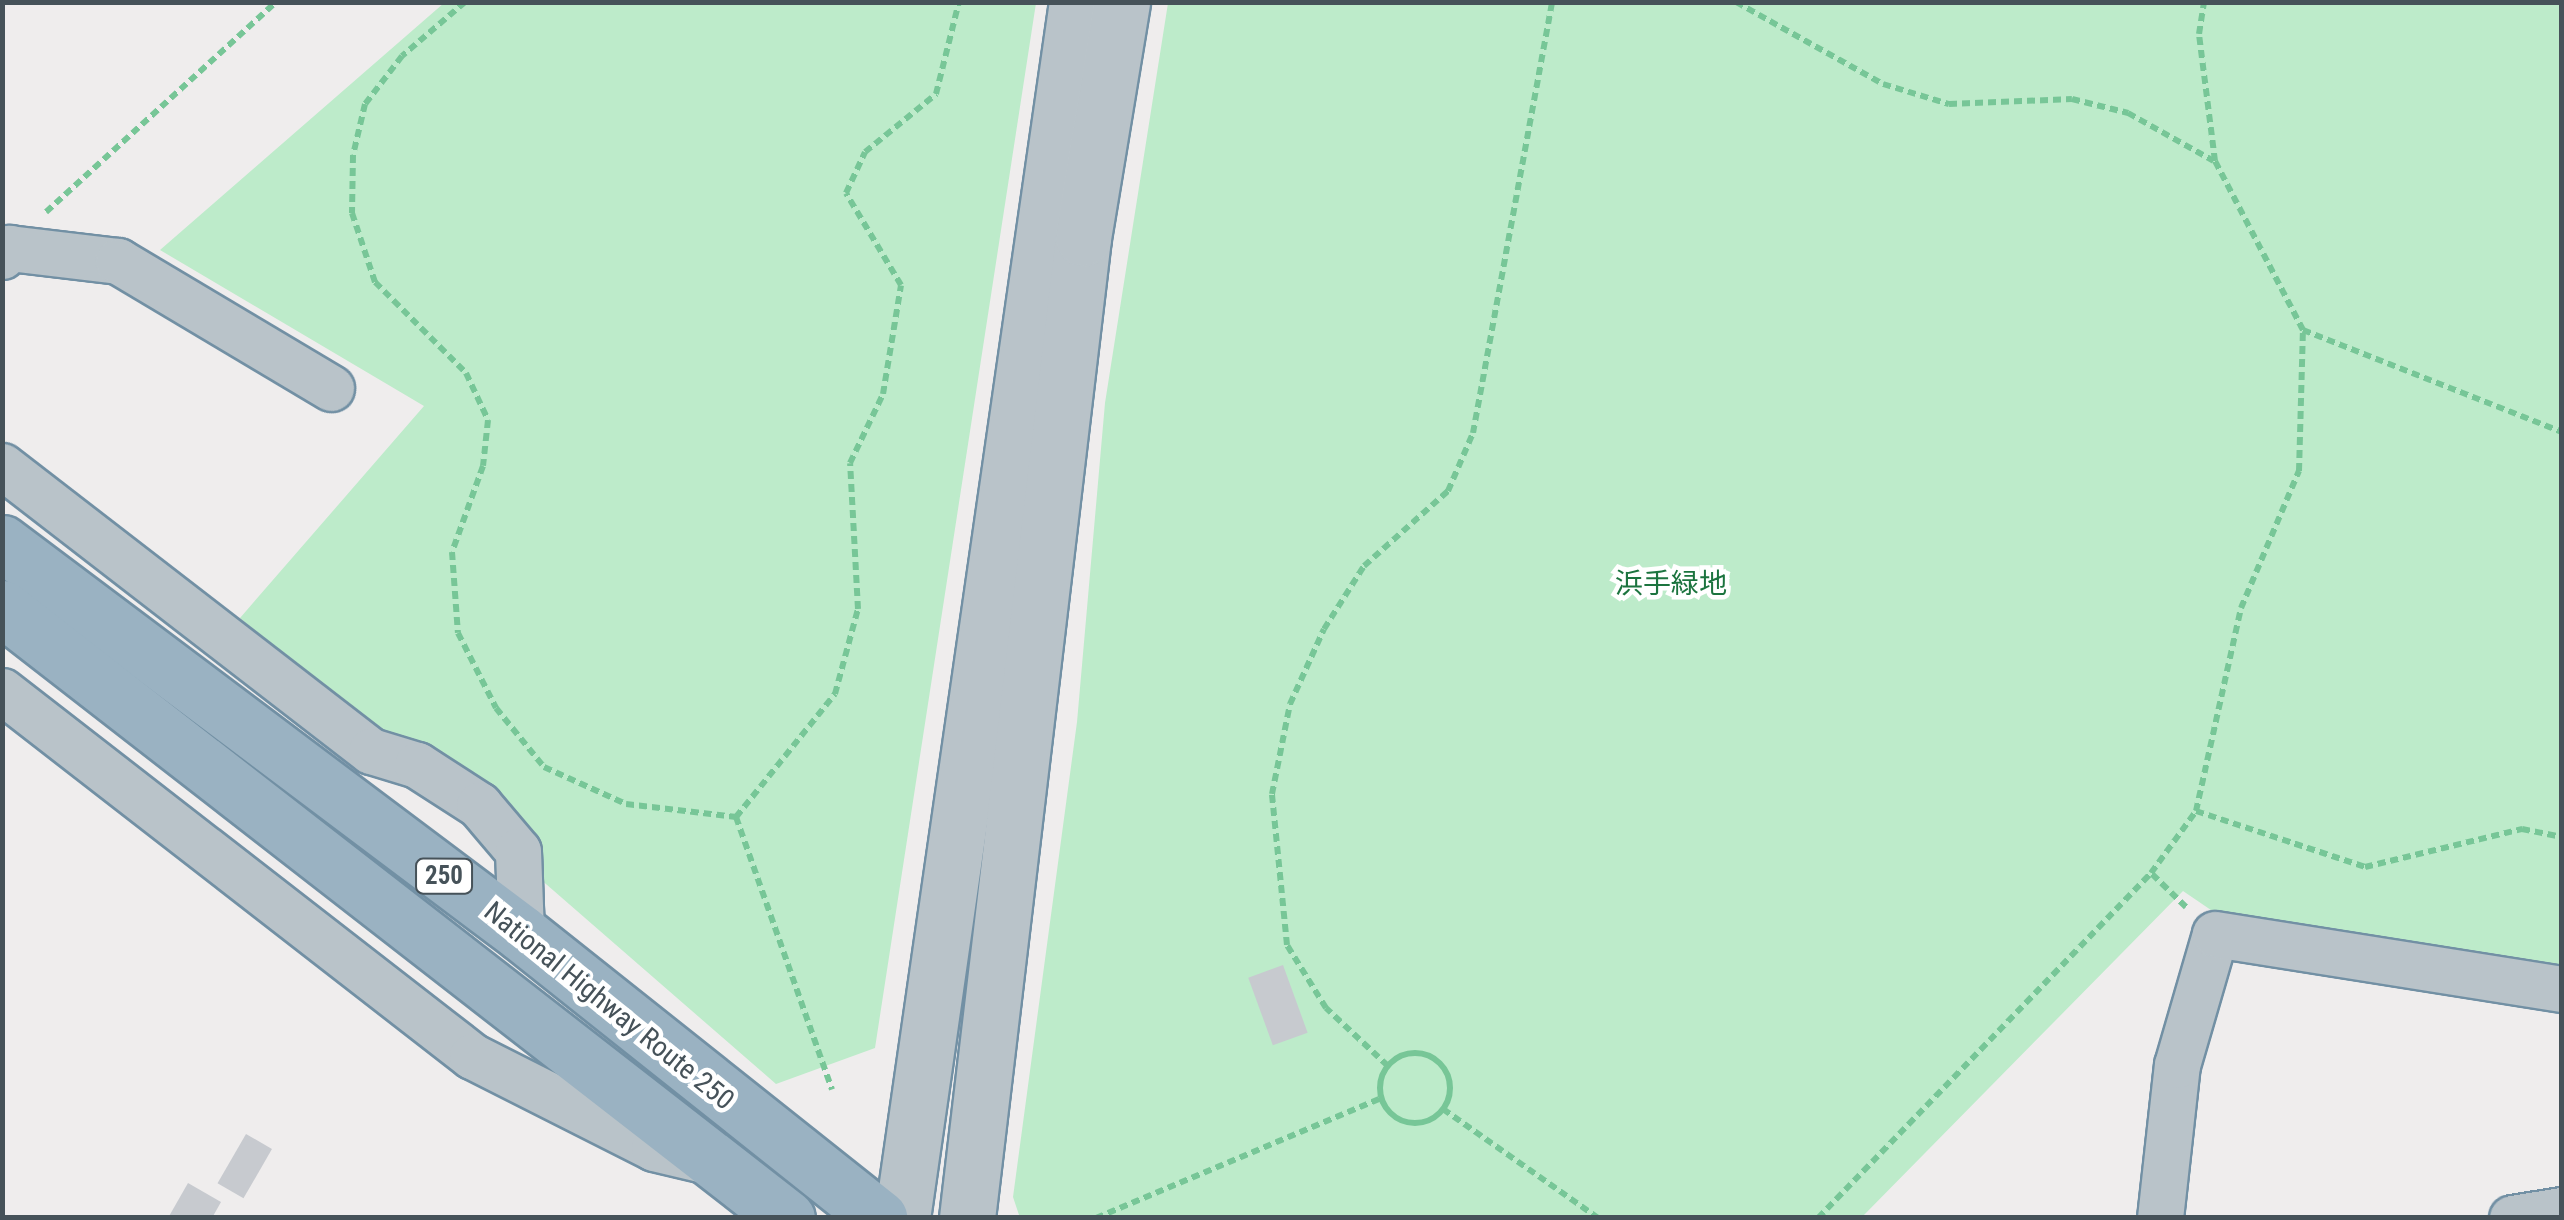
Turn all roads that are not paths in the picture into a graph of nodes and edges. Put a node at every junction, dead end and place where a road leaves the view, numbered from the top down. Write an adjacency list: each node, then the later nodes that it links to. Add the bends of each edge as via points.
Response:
1 (1077, 2): 15 (street)
2 (1122, 2): 16 (street, via 1083,238)
3 (6, 252): 4 (street, via 118,261)
4 (332, 388)
5 (2, 466): 9 (street, via 371,751 417,765 479,805 518,851)
6 (2, 543): 9 (highway, National Highway Route 250 / 250)
7 (2, 608): 11 (highway, National Highway Route 250 / 250)
8 (2, 690): 11 (street, via 472,1056 654,1148)
9 (520, 933): 14 (highway, National Highway Route 250 / 250)
10 (2562, 989): 17 (street, via 2215,934 2177,1065)
11 (716, 1162): 13 (highway, National Highway Route 250 / 250)
12 (2562, 1210): 18 (street)
13 (787, 1218)
14 (879, 1218)
15 (902, 1218)
16 (967, 1218)
17 (2160, 1218)
18 (2512, 1218)

